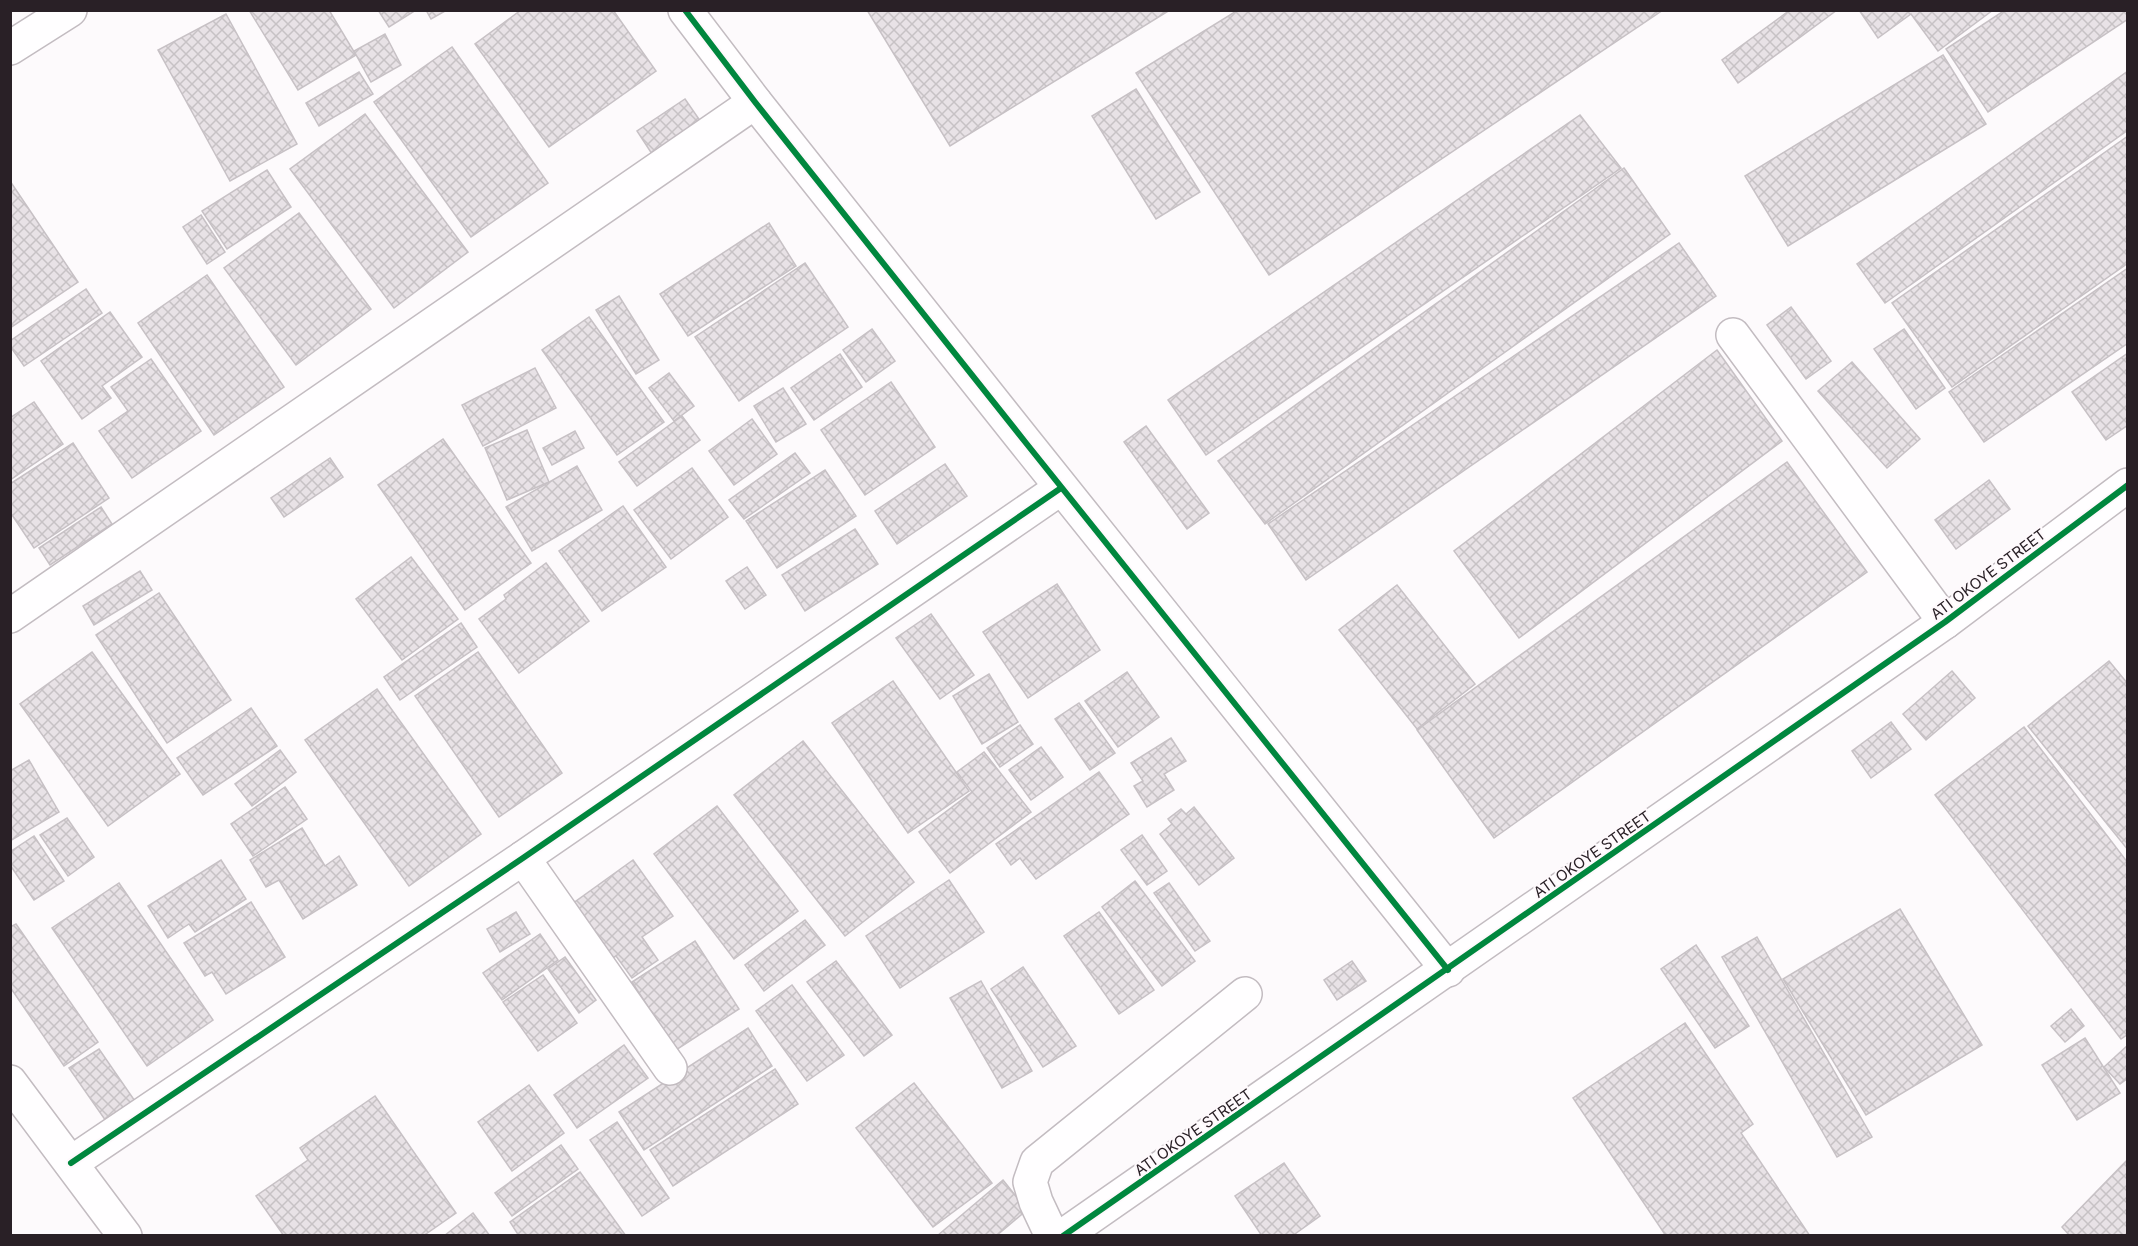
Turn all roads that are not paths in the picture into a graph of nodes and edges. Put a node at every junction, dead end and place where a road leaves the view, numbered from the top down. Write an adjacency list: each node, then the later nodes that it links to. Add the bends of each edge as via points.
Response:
1 (70, 10): 3 (street)
2 (686, 10): 4 (street)
3 (10, 48)
4 (755, 102): 7 (street); 8 (street)
5 (1733, 335): 9 (street)
6 (2127, 485): 9 (street, ATI OKOYE STREET)
7 (1061, 488): 10 (street); 11 (street)
8 (10, 616)
9 (1945, 622): 11 (street, ATI OKOYE STREET)
10 (523, 858): 13 (street); 15 (street)
11 (1448, 970): 18 (street, ATI OKOYE STREET)
12 (1245, 994): 17 (street, via 1037,1162 1030,1182)
13 (670, 1068)
14 (10, 1082): 15 (street)
15 (71, 1164): 16 (street)
16 (125, 1236)
17 (1052, 1236)
18 (1064, 1236)

